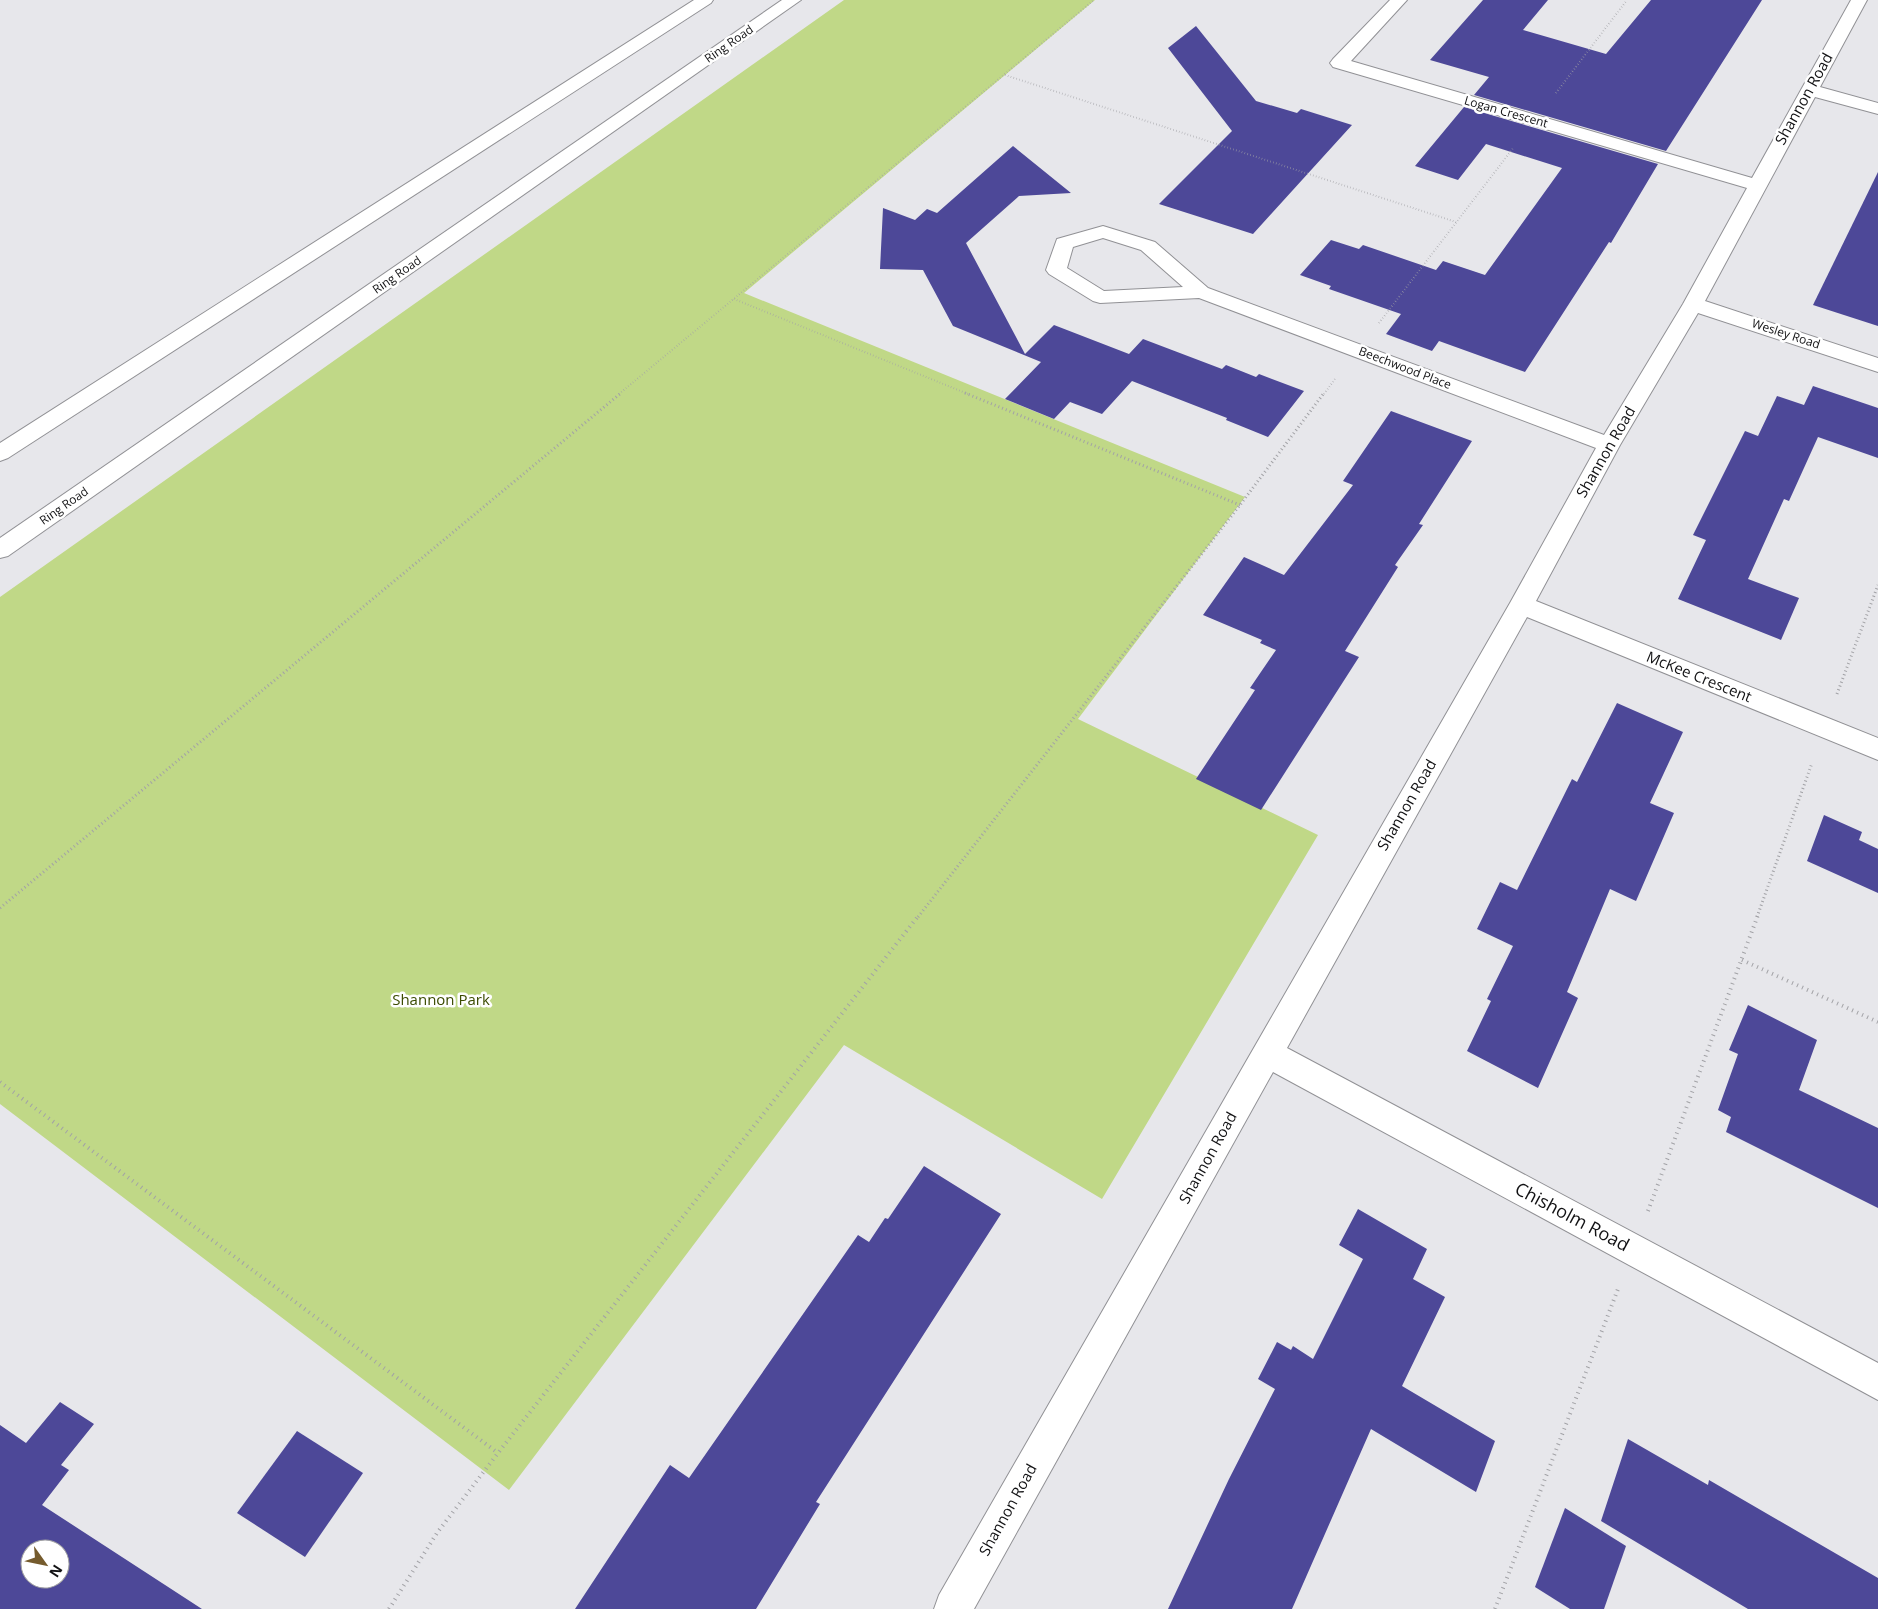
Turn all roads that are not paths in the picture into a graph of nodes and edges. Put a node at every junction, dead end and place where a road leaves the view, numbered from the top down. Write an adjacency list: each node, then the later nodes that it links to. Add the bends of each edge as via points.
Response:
1 (705, 0): 12 (main road)
2 (793, 0): 13 (main road, Ring Road)
3 (1399, 0): 7 (main road, Logan Crescent, via 1339,63)
4 (1859, 0): 5 (main road, Shannon Road)
5 (1810, 90): 6 (main road); 7 (main road, Shannon Road)
6 (1878, 108)
7 (1756, 185): 9 (main road, Shannon Road)
8 (1201, 292): 8 (main road, Beechwood Place, via 1148,246 1103,232 1064,243 1056,270 1100,297); 11 (main road, Beechwood Place)
9 (1693, 304): 10 (main road, Wesley Road); 11 (main road, Shannon Road)
10 (1878, 365)
11 (1608, 445): 14 (main road, Shannon Road)
12 (0, 453)
13 (0, 550)
14 (1521, 605): 15 (main road, McKee Crescent); 16 (main road, Shannon Road)
15 (1878, 749)
16 (1267, 1052): 17 (main road, Chisholm Road); 18 (main road, Shannon Road)
17 (1878, 1382)
18 (953, 1609)

